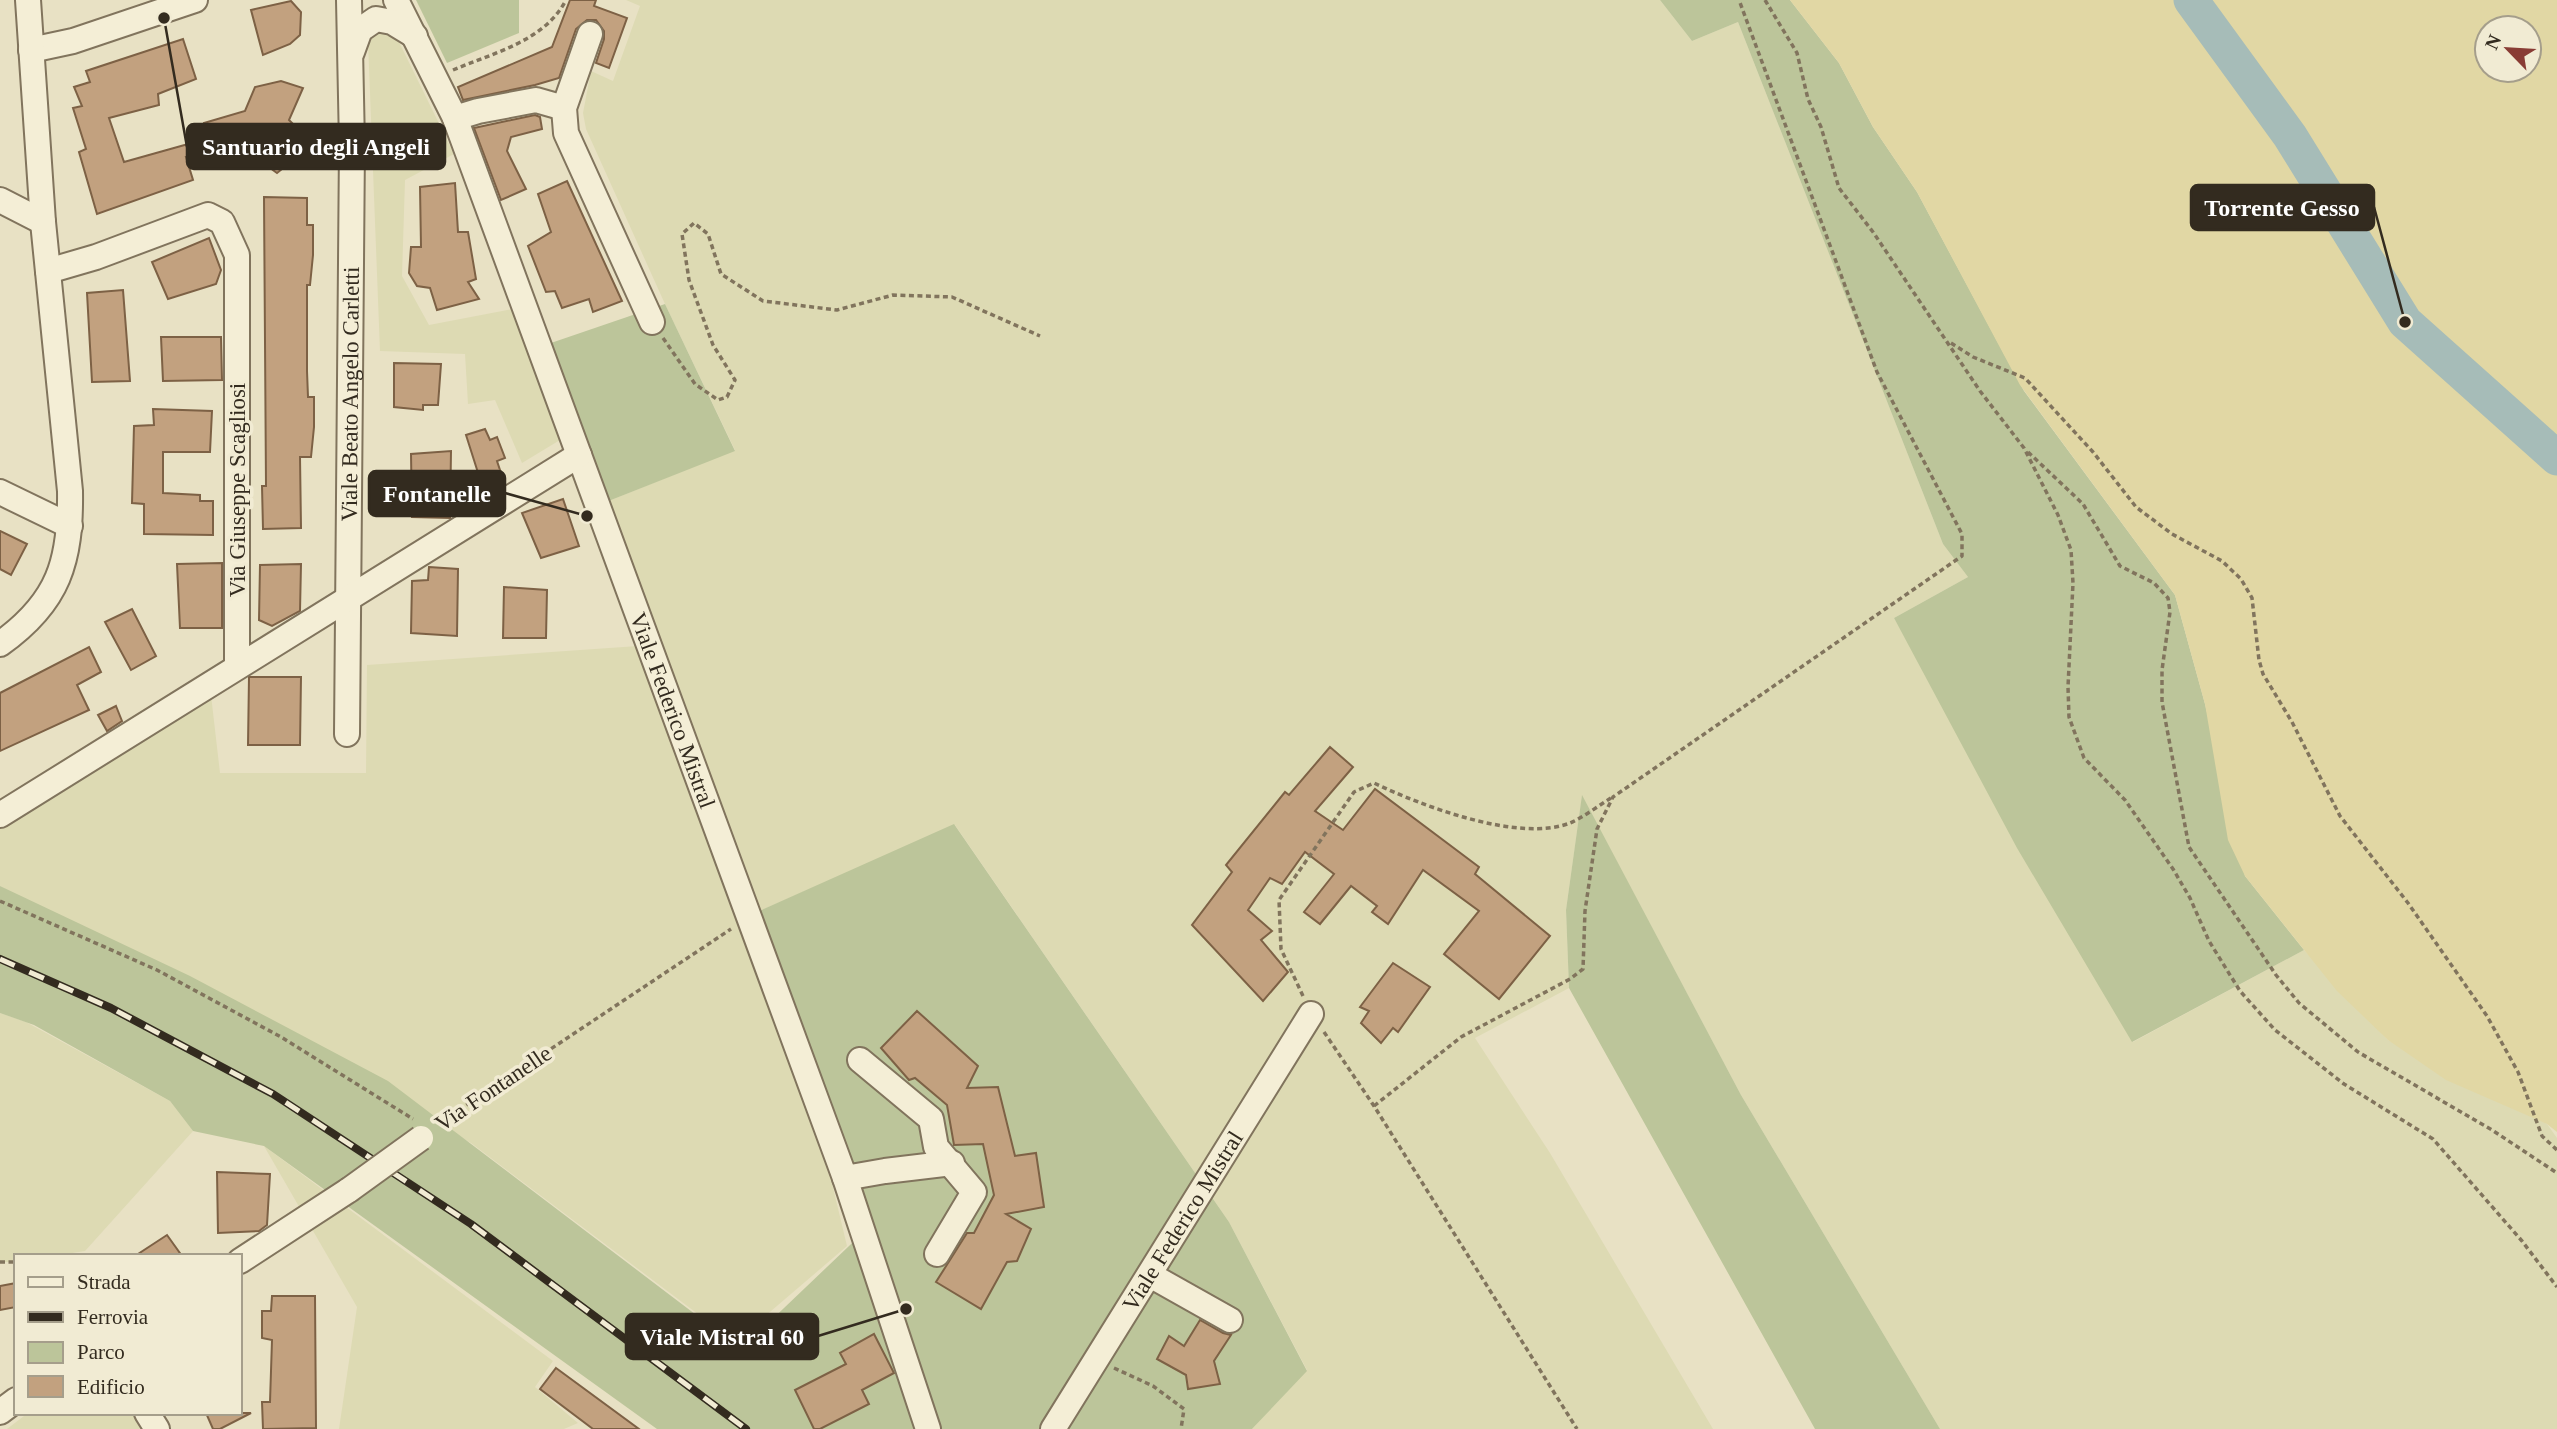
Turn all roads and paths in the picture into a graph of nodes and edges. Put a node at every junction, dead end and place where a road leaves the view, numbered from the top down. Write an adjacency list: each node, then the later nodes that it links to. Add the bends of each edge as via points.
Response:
1 (28, 0): 10 (street)
2 (195, 0): 10 (street)
3 (349, 0): 11 (street, Viale Beato Angelo Carletti)
4 (396, 0): 9 (street, Viale Federico Mistral)
5 (566, 0): 12 (path, via 542,31)
6 (1739, 0): 29 (path, via 1877,372 1962,534 1962,556)
7 (1765, 0): 20 (path, via 1797,53 1839,188)
8 (590, 34): 13 (street)
9 (415, 36): 11 (street, Viale Beato Angelo Carletti, via 392,22 376,19 360,30); 12 (street, Viale Federico Mistral)
10 (31, 51): 16 (street)
11 (350, 56): 25 (street, Viale Beato Angelo Carletti)
12 (435, 79): 14 (street, Viale Federico Mistral)
13 (564, 108): 14 (street, via 536,100); 18 (street, via 566,133)
14 (455, 118): 22 (street, Viale Federico Mistral)
15 (0, 200): 16 (street)
16 (43, 222): 17 (street)
17 (48, 271): 24 (street); 27 (street, Via Giuseppe Scagliosi, via 208,215 222,222 237,255)
18 (652, 322): 19 (path, via 695,384 718,400 727,397 735,380 713,345 689,280 682,234 694,223 708,234 721,274 763,301 837,310 893,295 952,297)
19 (1040, 336)
20 (1949, 342): 21 (path); 37 (path, via 2025,378 2136,507 2172,534 2222,561 2241,579 2252,598 2263,674 2340,816 2487,1016 2518,1072 2542,1136)
21 (2024, 448): 39 (path, via 2083,504 2120,566 2154,583 2168,598 2162,702 2189,848 2276,975 2299,1003 2358,1052); 44 (path, via 2071,550 2069,718 2084,758 2125,800 2173,869 2241,992 2275,1030 2344,1084 2433,1139)
22 (579, 455): 25 (street); 32 (street, Viale Federico Mistral)
23 (0, 492): 24 (street)
24 (70, 526): 26 (street, via 63,568 54,587 35,613)
25 (349, 598): 27 (street); 28 (street, Viale Beato Angelo Carletti)
26 (0, 644)
27 (237, 666): 30 (street)
28 (347, 734)
29 (1613, 797): 33 (path, via 1570,823 1532,830 1462,817 1374,783 1354,792 1279,900 1281,949); 35 (path, via 1597,829 1585,911 1583,969 1461,1037)
30 (0, 814)
31 (0, 901): 36 (path, via 157,970 281,1037)
32 (748, 918): 36 (path, Via Fontanelle); 40 (street, Viale Federico Mistral)
33 (1311, 1014): 35 (path); 43 (street, Viale Federico Mistral)
34 (860, 1059): 38 (street, via 931,1119 936,1147)
35 (1374, 1106): 50 (path)
36 (426, 1133): 42 (street, Via Fontanelle, bridge)
37 (2557, 1150)
38 (952, 1163): 40 (street); 41 (street, via 974,1192)
39 (2557, 1173)
40 (845, 1178): 47 (street, Viale Federico Mistral)
41 (937, 1254)
42 (242, 1260)
43 (1150, 1275): 45 (street); 46 (street, Viale Federico Mistral)
44 (2557, 1287)
45 (1230, 1320)
46 (1096, 1360): 48 (street, Viale Federico Mistral); 49 (path, via 1153,1386 1184,1409)
47 (928, 1429)
48 (1053, 1429)
49 (1181, 1429)
50 (1577, 1429)

